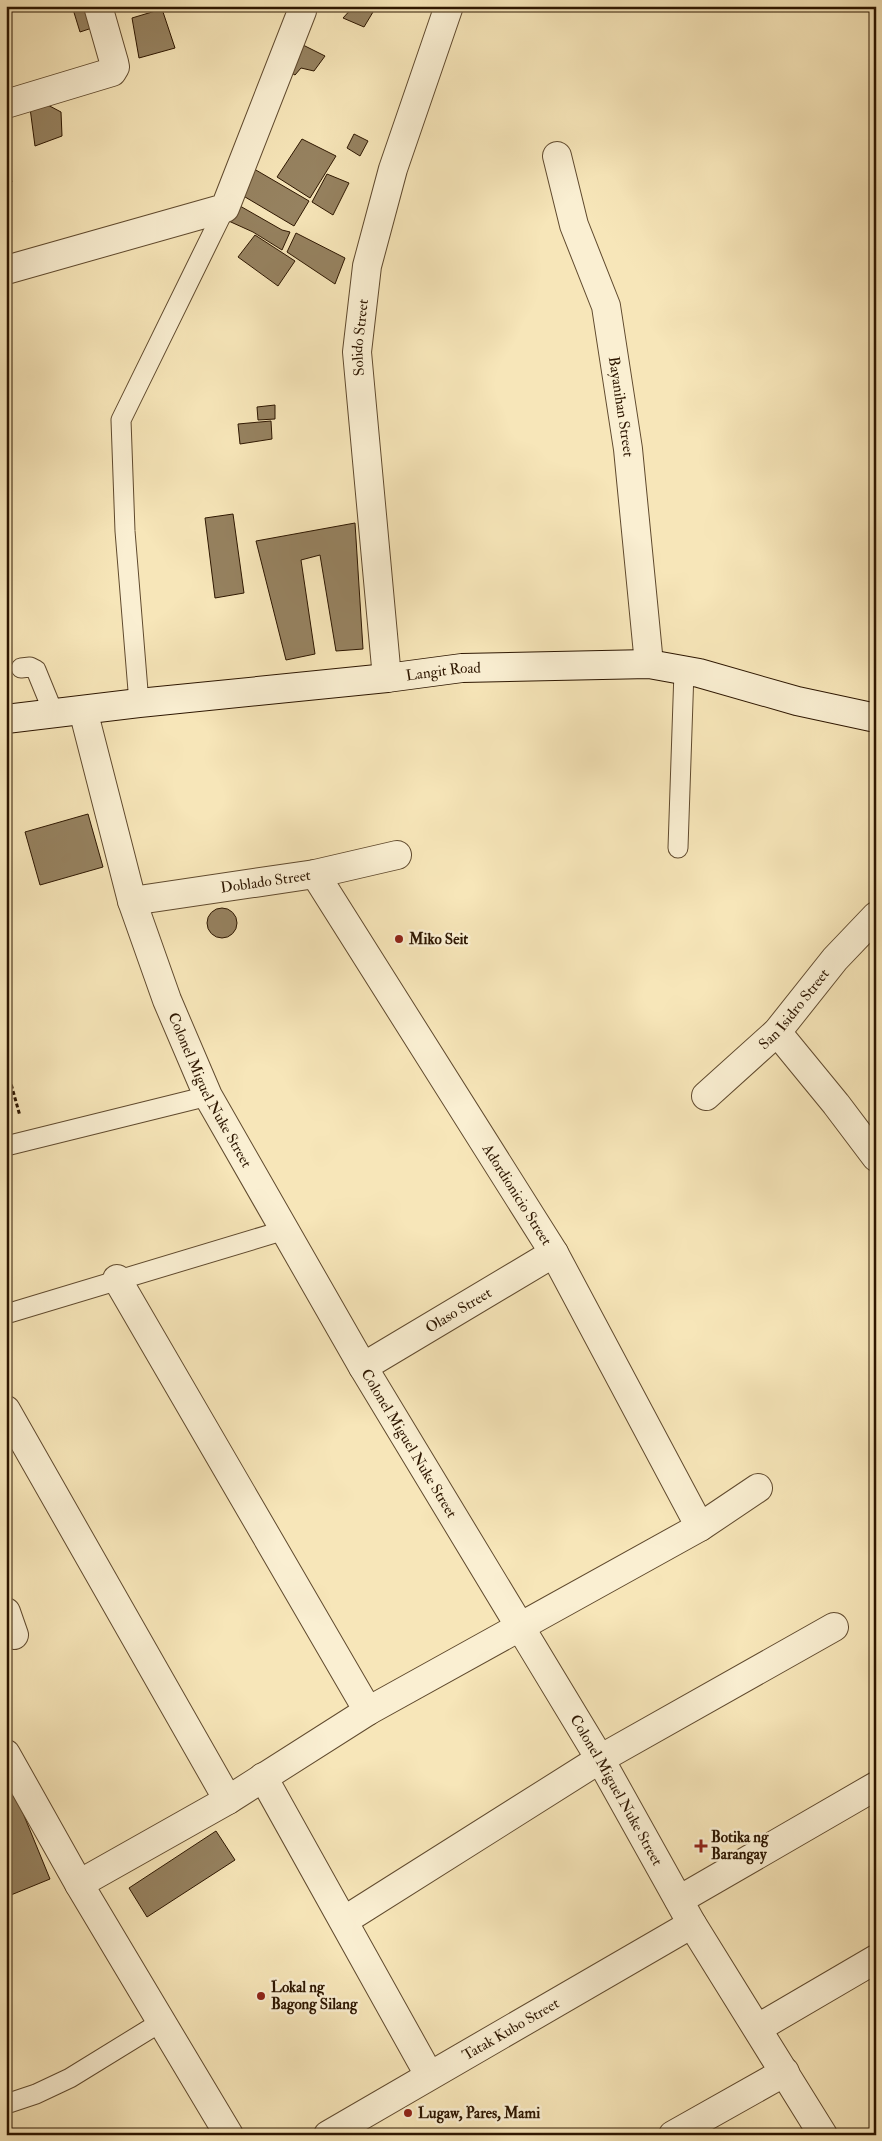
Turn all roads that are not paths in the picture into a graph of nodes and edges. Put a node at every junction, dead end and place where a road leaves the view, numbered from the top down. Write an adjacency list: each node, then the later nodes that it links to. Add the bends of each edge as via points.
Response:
1 (98, 6): 4 (street, via 114,62 112,72)
2 (448, 6): 11 (street, Solido Street, via 393,169 367,266 357,352)
3 (302, 10): 6 (street)
4 (6, 104)
5 (557, 156): 8 (street, Bayanihan Street, via 574,224 606,306 628,449)
6 (225, 208): 7 (street); 12 (lane, via 121,420 125,531)
7 (6, 270)
8 (649, 664): 10 (street, Langit Road); 11 (street, Langit Road, via 462,668)
9 (21, 668): 14 (lane, via 36,670)
10 (684, 671): 15 (street, Langit Road, via 797,702); 17 (lane)
11 (387, 678): 12 (street, Langit Road)
12 (139, 703): 13 (street, Langit Road)
13 (83, 710): 14 (street, Langit Road); 20 (street, Colonel Miguel Nuke Street)
14 (54, 714): 16 (street, Langit Road)
15 (876, 718)
16 (6, 719)
17 (678, 848)
18 (397, 855): 19 (street, Doblado Street)
19 (315, 874): 20 (street, Doblado Street); 28 (street, Adordionicio Street)
20 (132, 901): 23 (street, Colonel Miguel Nuke Street, via 167,1000)
21 (876, 916): 22 (street, San Isidro Street, via 835,959)
22 (777, 1032): 24 (street, San Isidro Street); 26 (street)
23 (208, 1096): 25 (lane); 27 (street, Colonel Miguel Nuke Street)
24 (706, 1096)
25 (6, 1146)
26 (876, 1156)
27 (285, 1230): 29 (lane); 31 (street, Colonel Miguel Nuke Street)
28 (554, 1253): 31 (street, Olaso Street); 34 (street, Adordionicio Street)
29 (117, 1279): 30 (lane); 37 (street)
30 (6, 1314)
31 (363, 1367): 35 (street, Colonel Miguel Nuke Street)
32 (6, 1410): 42 (street)
33 (758, 1488): 34 (street)
34 (700, 1527): 35 (street)
35 (520, 1627): 37 (street); 39 (street, Colonel Miguel Nuke Street)
36 (834, 1627): 39 (street)
37 (368, 1711): 40 (street)
38 (6, 1754): 43 (street)
39 (600, 1759): 44 (street, Colonel Miguel Nuke Street); 45 (street)
40 (263, 1777): 42 (street); 45 (street)
41 (876, 1786): 44 (street)
42 (228, 1800): 43 (street)
43 (79, 1884): 48 (street)
44 (679, 1900): 46 (street, Colonel Miguel Nuke Street)
45 (345, 1920): 51 (street)
46 (692, 1924): 49 (street, Colonel Miguel Nuke Street); 51 (street, Tatak Kubo Street)
47 (876, 1959): 49 (street)
48 (161, 2022): 52 (lane, via 70,2078); 53 (street)
49 (758, 2028): 50 (street, Colonel Miguel Nuke Street)
50 (785, 2072): 55 (street); 56 (street, Colonel Miguel Nuke Street)
51 (429, 2075): 54 (street, Tatak Kubo Street)
52 (6, 2104)
53 (229, 2135)
54 (328, 2135)
55 (673, 2135)
56 (823, 2135)

